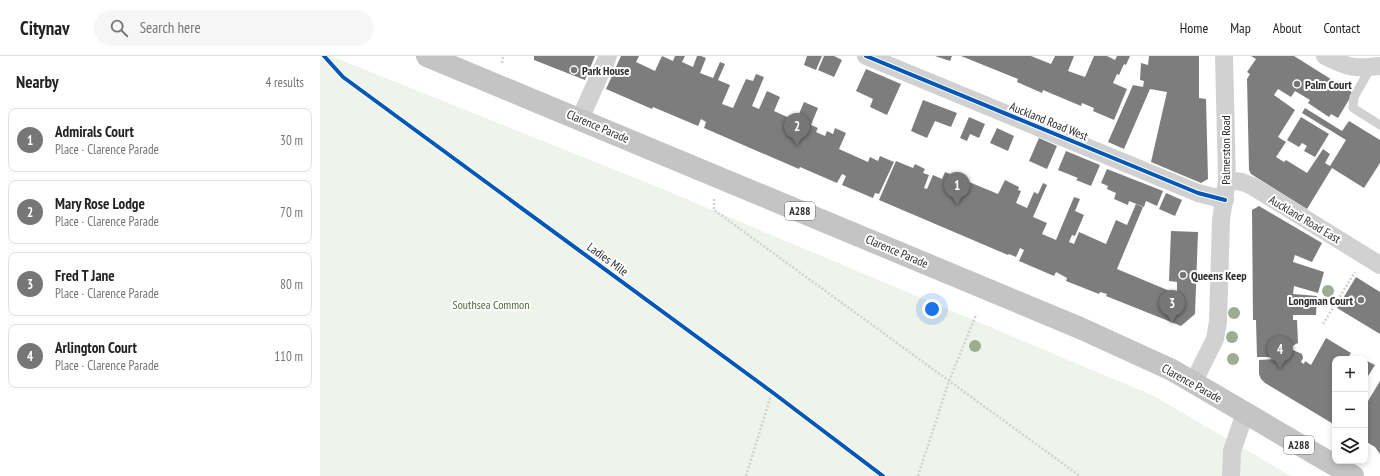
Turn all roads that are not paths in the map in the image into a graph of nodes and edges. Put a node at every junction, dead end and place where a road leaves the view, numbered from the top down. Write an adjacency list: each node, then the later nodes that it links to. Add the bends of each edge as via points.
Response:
1 (427, 56): 7 (main road, Clarence Parade / A288)
2 (608, 56): 7 (street)
3 (866, 56): 10 (street, Auckland Road West, via 1198,193)
4 (1224, 56): 9 (street, Palmerston Road)
5 (1325, 56): 6 (street, via 1347,67)
6 (1370, 67): 8 (lane, via 1354,97 1353,108)
7 (580, 119): 12 (main road, Clarence Parade / A288, via 1080,328 1172,370)
8 (1380, 125)
9 (1227, 180): 10 (street, Palmerston Road); 11 (street, Auckland Road East, via 1252,186)
10 (1225, 200): 12 (street, Palmerston Road, via 1221,220 1217,330)
11 (1380, 265)
12 (1193, 383): 13 (main road, Clarence Parade / A288)
13 (1245, 413): 14 (street, via 1232,451); 15 (main road, Clarence Parade / A288)
14 (1232, 476)
15 (1353, 476)

